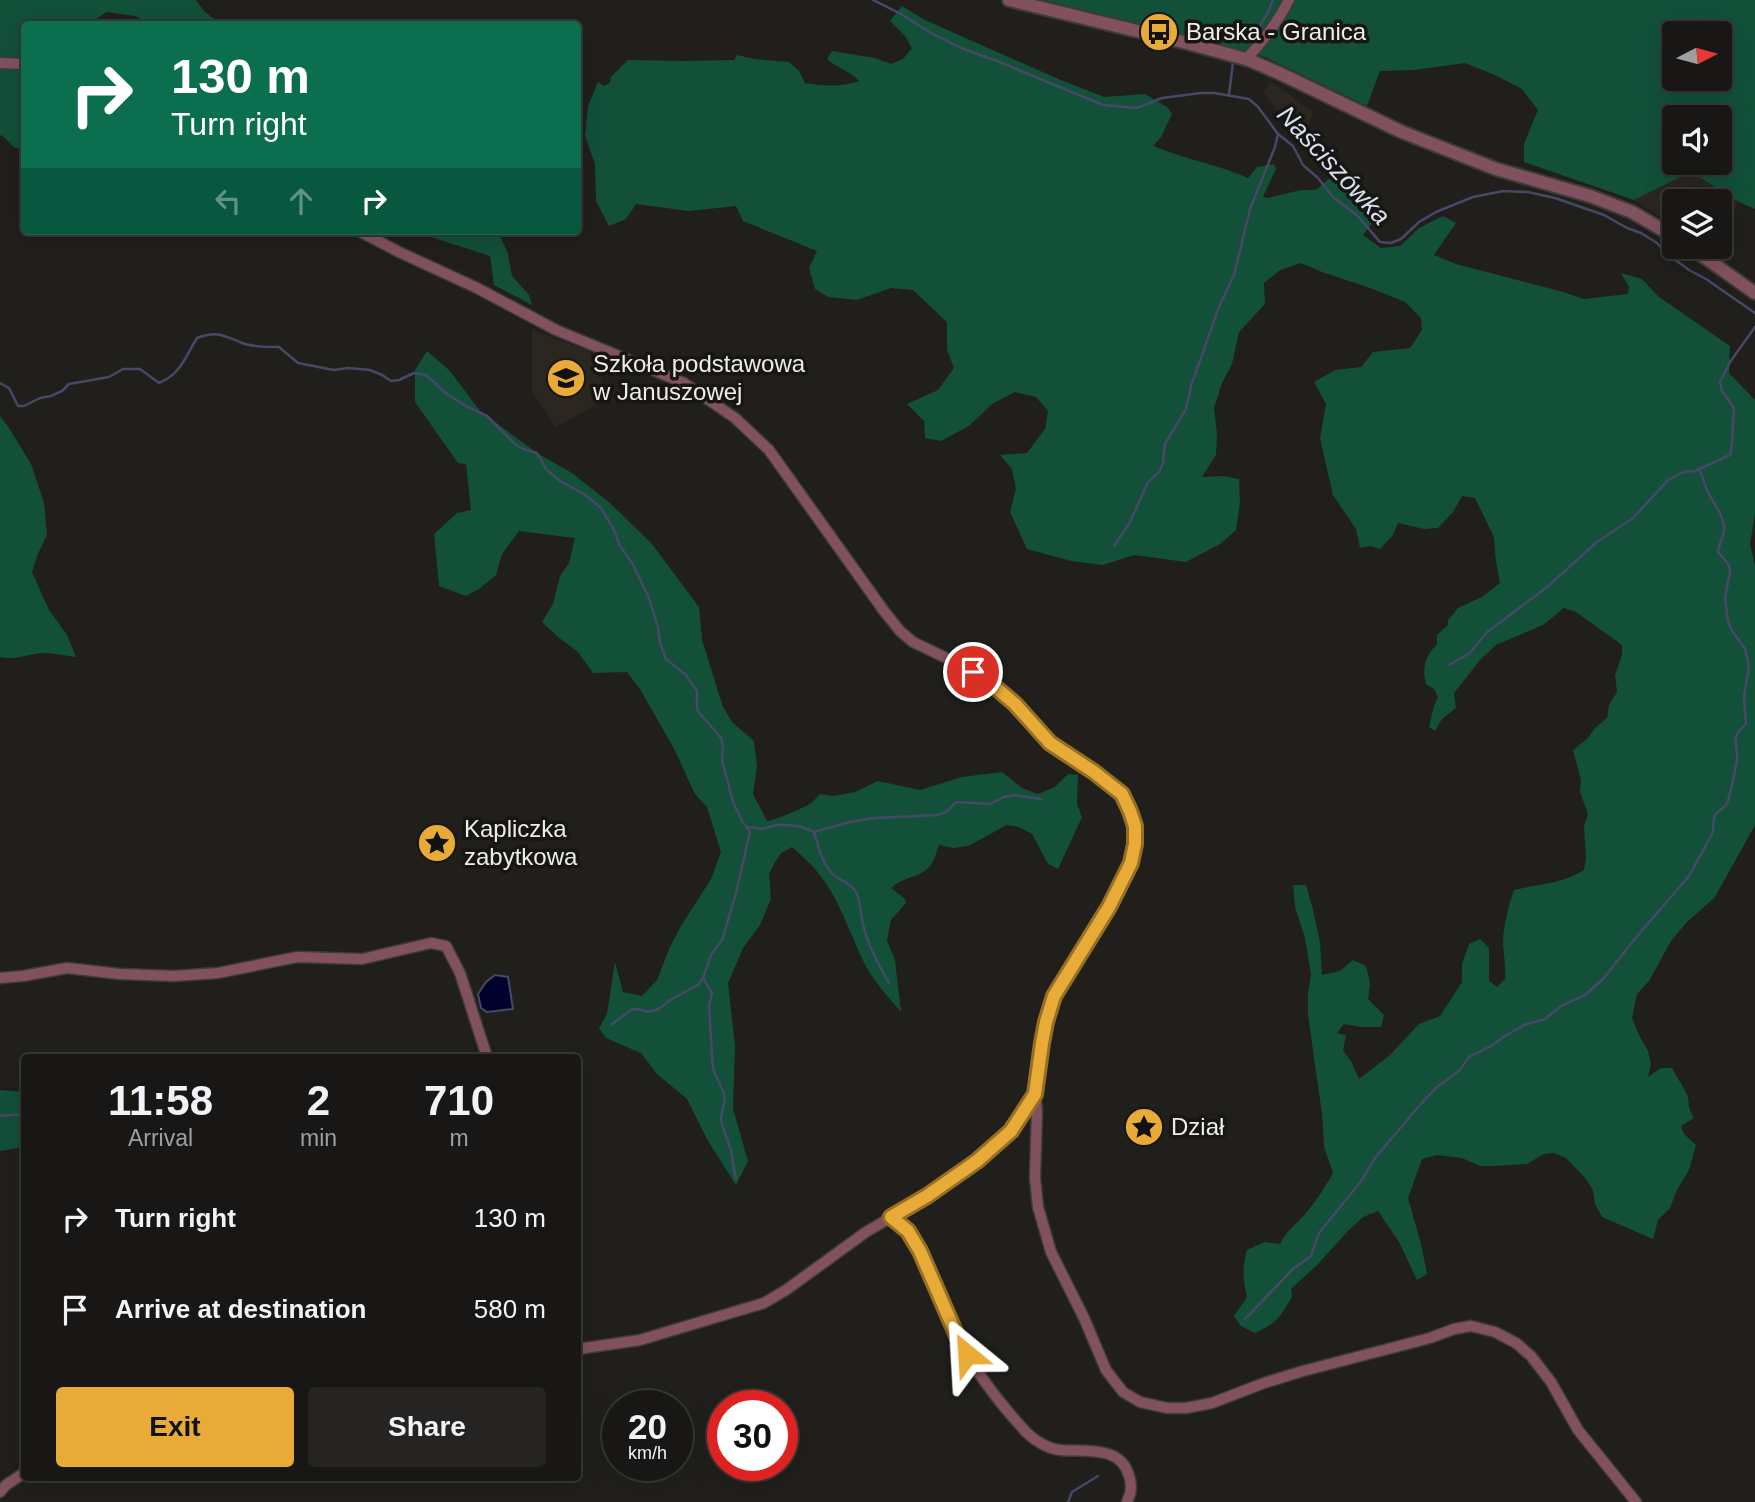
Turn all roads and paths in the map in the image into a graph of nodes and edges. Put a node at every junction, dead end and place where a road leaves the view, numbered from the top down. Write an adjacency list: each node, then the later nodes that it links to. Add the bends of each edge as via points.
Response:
1 (1009, 0): 3 (street)
2 (1289, 0): 3 (street)
3 (1247, 59): 6 (street, via 1402,132 1496,169 1590,196)
4 (0, 63): 5 (street)
5 (21, 64)
6 (1662, 229)
7 (367, 235): 12 (street, via 556,330 684,383 735,418 769,450 900,631 994,686 1050,743 1122,794 1135,826 1131,863 1054,996)
8 (1706, 259): 9 (street)
9 (1755, 293)
10 (0, 978): 11 (street, via 67,968 133,975 218,973 297,957 362,959 431,943 446,946 460,973)
11 (486, 1054)
12 (1035, 1094): 13 (street, via 1011,1131 977,1161); 18 (street, via 1036,1188 1051,1252 1106,1370 1123,1392 1140,1402 1186,1408 1471,1326 1495,1332 1531,1356 1578,1430)
13 (891, 1217): 14 (street, via 764,1303 640,1340); 17 (street, via 908,1231 920,1251 957,1336 1007,1412 1044,1445 1115,1456 1129,1472)
14 (581, 1349)
15 (21, 1475): 16 (street)
16 (0, 1492)
17 (1127, 1502)
18 (1636, 1502)

